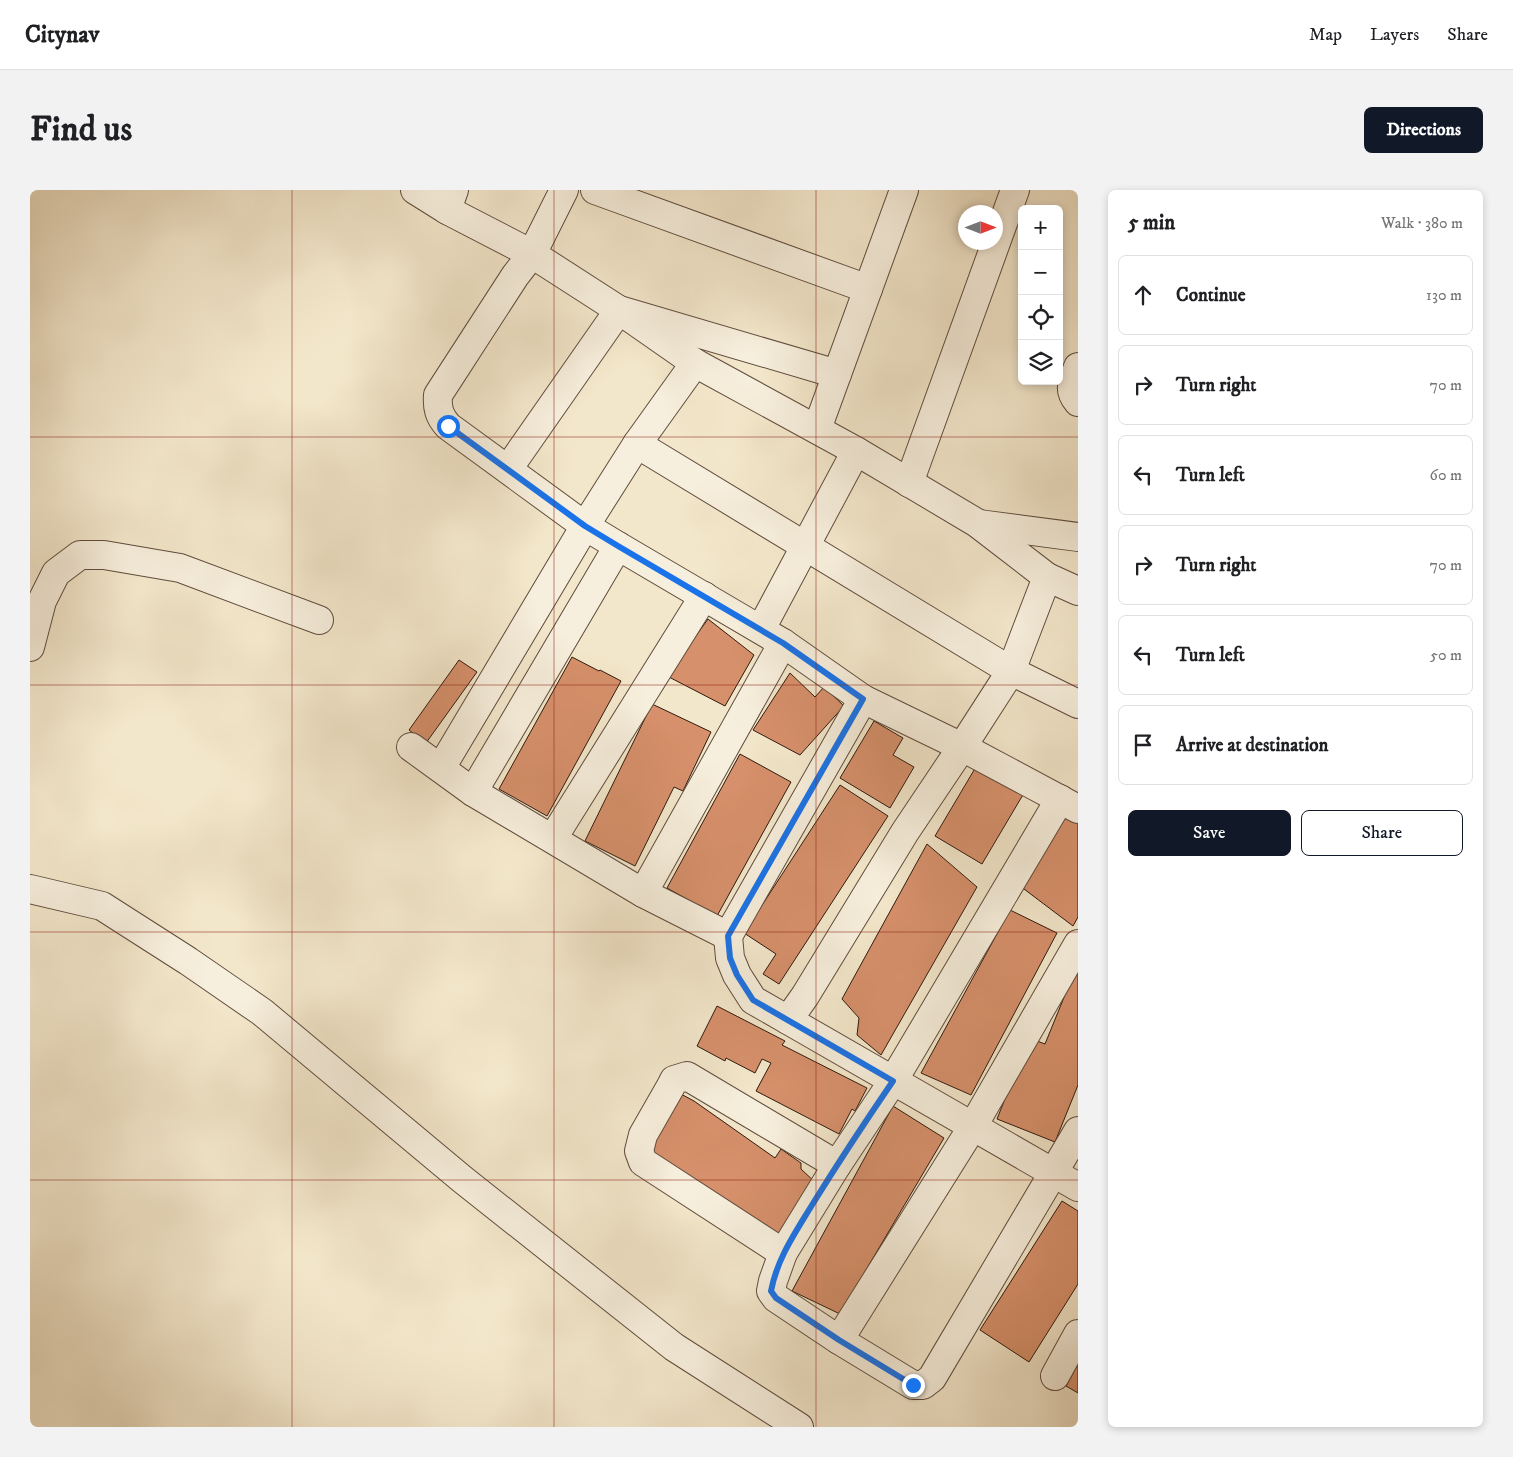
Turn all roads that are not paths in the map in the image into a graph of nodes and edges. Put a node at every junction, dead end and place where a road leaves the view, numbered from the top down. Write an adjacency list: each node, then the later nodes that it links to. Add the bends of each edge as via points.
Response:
1 (415, 190): 6 (street)
2 (564, 190): 7 (street)
3 (596, 190): 8 (street)
4 (1015, 190): 18 (street)
5 (897, 192): 8 (street)
6 (451, 200): 7 (street)
7 (532, 254): 9 (street); 17 (street, via 438,395 439,414 443,420)
8 (868, 288): 12 (street)
9 (619, 310): 10 (street); 12 (street); 17 (street)
10 (695, 363): 14 (street); 15 (street)
11 (1078, 367): 13 (street, via 1071,386)
12 (837, 374): 14 (street)
13 (1078, 402)
14 (817, 429): 16 (street)
15 (637, 444): 20 (street); 23 (street)
16 (856, 451): 18 (street); 23 (street)
17 (508, 469): 20 (street)
18 (910, 483): 19 (street)
19 (977, 523): 21 (street); 24 (street)
20 (585, 526): 22 (street); 35 (street)
21 (1078, 537)
22 (618, 546): 26 (street); 36 (street)
23 (806, 546): 28 (street); 30 (street)
24 (1047, 577): 25 (street); 30 (street)
25 (1078, 591)
26 (704, 596): 28 (street); 38 (street)
27 (318, 620): 29 (street, via 180,568 80,555 56,573 42,601)
28 (772, 636): 31 (street); 40 (street)
29 (30, 646)
30 (1010, 671): 32 (street); 34 (street)
31 (863, 699): 34 (street); 41 (street)
32 (1078, 704)
33 (411, 747): 35 (street)
34 (962, 747): 37 (street); 43 (street)
35 (441, 768): 36 (street)
36 (473, 792): 38 (street)
37 (1069, 804): 44 (street)
38 (553, 838): 40 (street)
39 (30, 889): 54 (street, via 102,906 262,1012 462,1179 674,1347)
40 (643, 893): 41 (street)
41 (728, 936): 43 (street, via 730,958 753,1000)
42 (1078, 944): 45 (street)
43 (788, 1020): 44 (street)
44 (893, 1081): 45 (street); 47 (street)
45 (973, 1126): 48 (street); 52 (street)
46 (1078, 1131): 48 (street)
47 (837, 1165): 50 (street); 50 (street, via 687,1076 674,1080 643,1134 639,1151 643,1162)
48 (1053, 1172): 49 (street); 52 (street, via 932,1378 923,1385 913,1385)
49 (1078, 1187)
50 (783, 1253): 52 (street, via 771,1291 776,1298)
51 (1078, 1334): 53 (street)
52 (839, 1340)
53 (1055, 1376)
54 (799, 1427)

